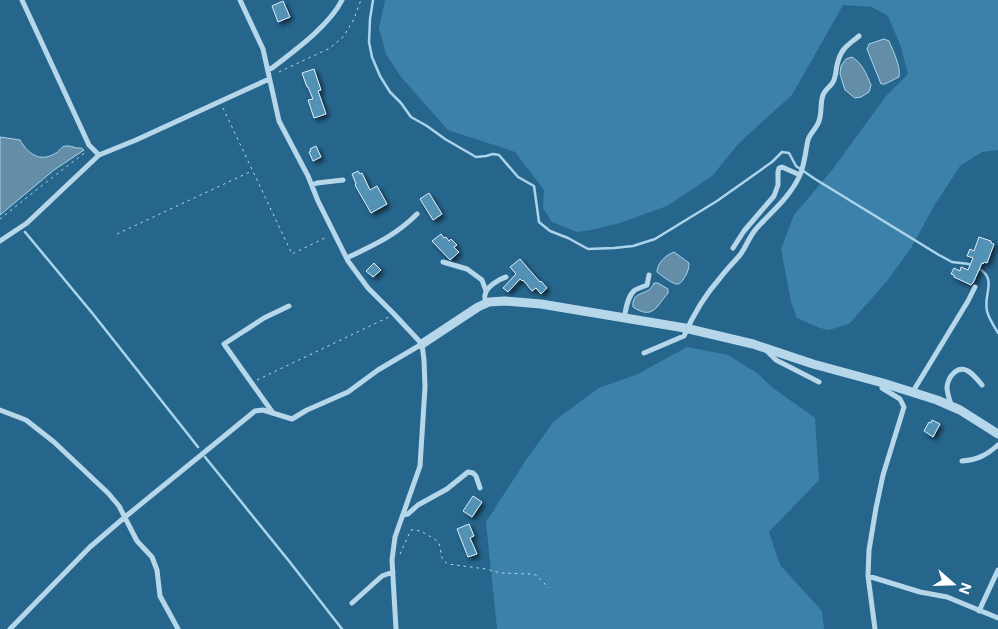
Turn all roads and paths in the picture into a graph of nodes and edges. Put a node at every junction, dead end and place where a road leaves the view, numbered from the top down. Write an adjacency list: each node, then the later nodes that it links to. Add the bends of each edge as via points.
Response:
1 (22, 0): 9 (street)
2 (240, 0): 6 (street, via 263,48)
3 (342, 0): 6 (street, via 327,21)
4 (361, 0): 7 (path, via 353,21 330,48)
5 (859, 36): 12 (street, via 843,49 834,82 823,95 820,119 810,134)
6 (268, 70): 7 (street)
7 (269, 78): 8 (street); 14 (street, via 280,121)
8 (220, 101): 10 (street); 11 (path)
9 (92, 148): 10 (street); 16 (path)
10 (99, 155): 19 (street, via 27,223)
11 (252, 170): 17 (path, via 292,254); 18 (path)
12 (800, 175): 20 (street, via 779,168 774,196); 31 (street, via 780,205 749,238)
13 (343, 180): 14 (street)
14 (312, 185): 17 (street)
15 (416, 214): 21 (street, via 390,237)
16 (0, 219)
17 (335, 233): 21 (street)
18 (117, 234)
19 (0, 241)
20 (734, 248)
21 (347, 258): 29 (street, via 368,288)
22 (443, 262): 26 (street, via 467,269 482,280)
23 (649, 275): 30 (street, via 647,285 631,294)
24 (506, 277): 26 (street)
25 (975, 286): 39 (street)
26 (486, 291): 27 (street)
27 (486, 304): 30 (street, via 520,301); 32 (street)
28 (289, 306): 35 (street, via 224,344)
29 (395, 314): 32 (street); 35 (path)
30 (624, 318): 31 (street)
31 (687, 328): 33 (street); 34 (street, via 684,336)
32 (422, 344): 42 (street, via 348,392 292,419); 47 (street, via 424,387 420,466)
33 (764, 348): 36 (street, via 776,360); 37 (street)
34 (644, 353)
35 (252, 382): 42 (street)
36 (819, 382)
37 (883, 383): 39 (street); 52 (street, via 882,388 900,399 904,407 883,475 869,550)
38 (982, 385): 40 (street, via 970,372 956,370 947,386)
39 (912, 393): 40 (street)
40 (952, 407): 43 (street)
41 (0, 410): 48 (street, via 26,420 54,442 108,494)
42 (273, 413): 48 (street, via 255,411)
43 (997, 430)
44 (998, 445): 45 (street, via 986,455)
45 (962, 461)
46 (480, 488): 47 (street, via 476,476 468,472 447,489)
47 (403, 515): 49 (street, via 395,537)
48 (125, 517): 57 (street, via 90,547); 58 (street, via 136,542 152,557 160,596)
49 (392, 560): 51 (street); 53 (path, via 398,558 411,530 416,530 436,540 441,558 448,564 500,573 532,574)
50 (998, 570): 55 (street)
51 (393, 572): 54 (street, via 382,576); 59 (street)
52 (868, 576): 55 (street, via 947,597); 60 (street)
53 (549, 588)
54 (352, 603)
55 (979, 610): 56 (street)
56 (998, 618)
57 (10, 629)
58 (178, 629)
59 (396, 629)
60 (875, 629)

